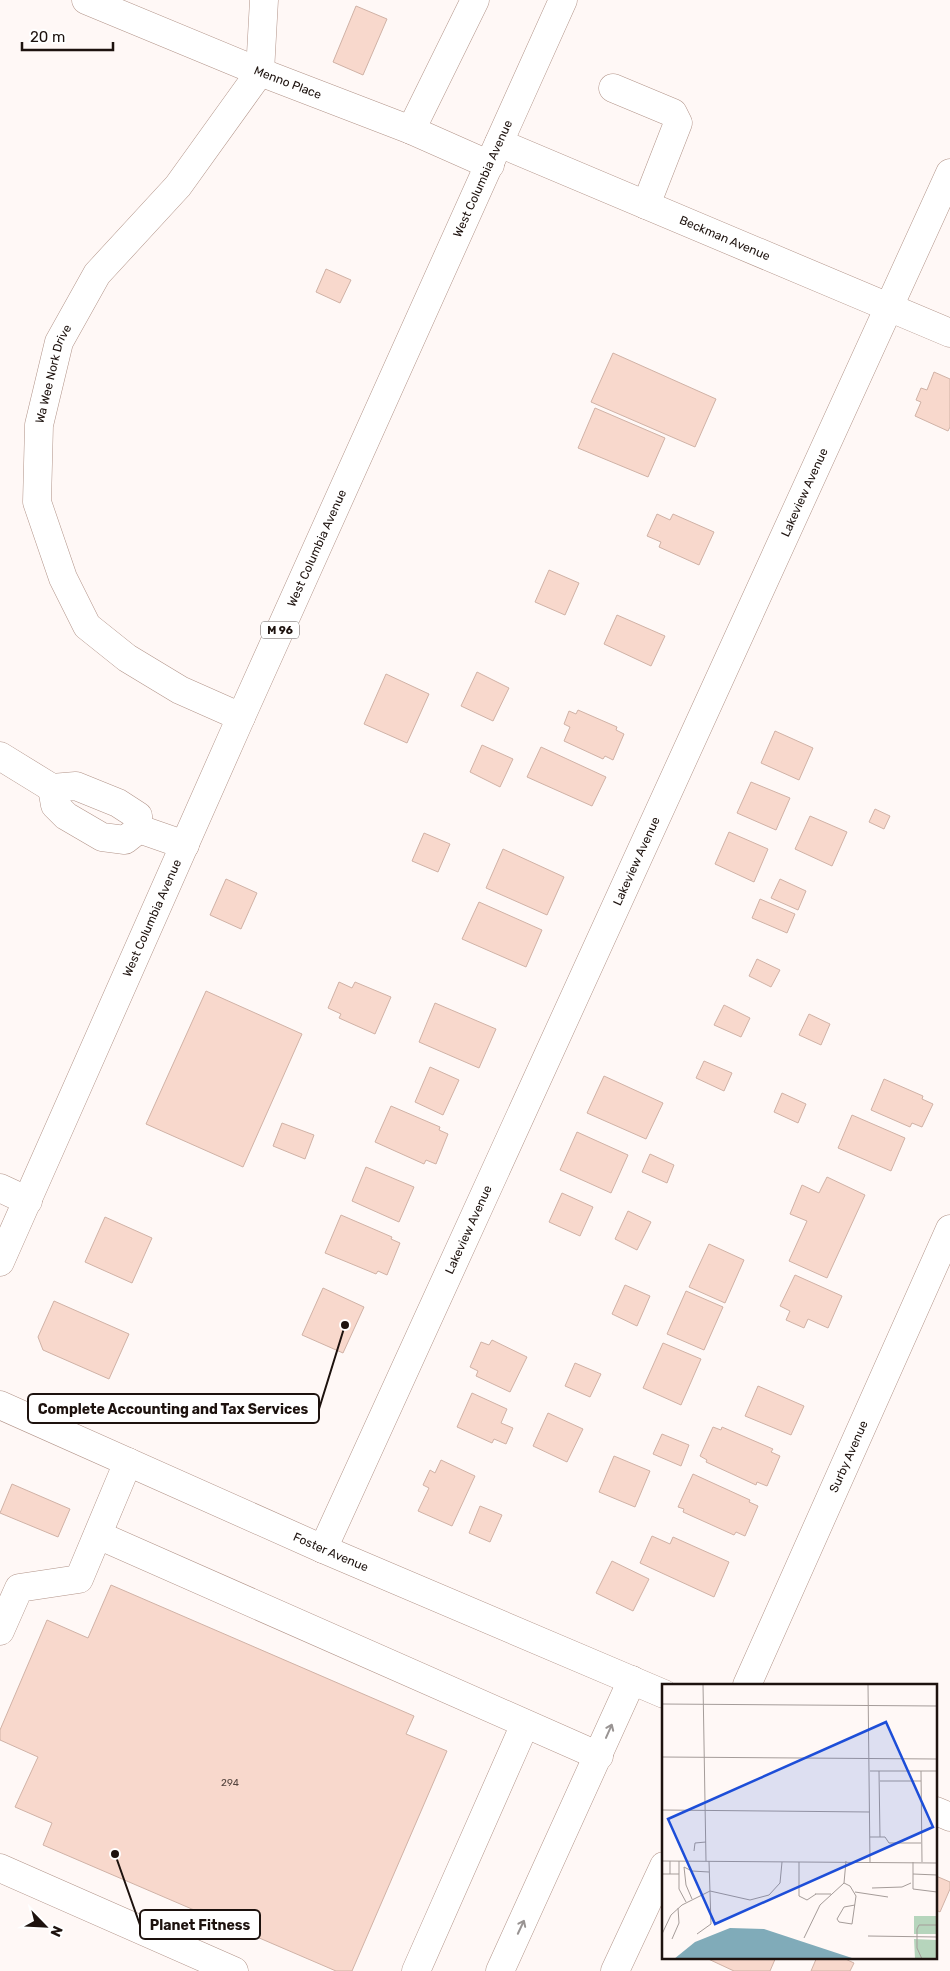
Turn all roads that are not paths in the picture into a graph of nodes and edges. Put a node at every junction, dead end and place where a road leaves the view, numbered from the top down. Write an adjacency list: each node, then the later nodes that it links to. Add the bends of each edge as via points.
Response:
1 (86, 0): 5 (street, Menno Place)
2 (264, 0): 5 (street)
3 (475, 0): 7 (street)
4 (563, 0): 8 (street, West Columbia Avenue / M 96)
5 (260, 72): 7 (street, Menno Place); 13 (street, Wa Wee Nork Drive, via 178,186 97,274 59,342 39,425 38,502 63,578 87,626 127,658 180,690)
6 (613, 88): 10 (street, via 672,113 678,123)
7 (411, 130): 8 (street, Menno Place)
8 (494, 154): 10 (street, Beckman Avenue); 13 (street, West Columbia Avenue / M 96)
9 (950, 173): 11 (street, Lakeview Avenue)
10 (646, 205): 11 (street, Beckman Avenue)
11 (888, 307): 12 (street, Beckman Avenue); 25 (street, Lakeview Avenue)
12 (950, 333)
13 (241, 717): 17 (street, West Columbia Avenue / M 96)
14 (0, 756): 15 (street)
15 (52, 788): 16 (street, via 76,786 118,803 138,816); 16 (street, via 55,805 66,816 102,837 125,840)
16 (139, 829): 17 (street)
17 (185, 845): 19 (street, West Columbia Avenue / M 96)
18 (0, 1188): 19 (street)
19 (28, 1201): 21 (street, West Columbia Avenue / M 96)
20 (950, 1230): 28 (street, Surby Avenue)
21 (0, 1262)
22 (0, 1404): 23 (street, Foster Avenue)
23 (128, 1462): 24 (street); 25 (street, Foster Avenue)
24 (98, 1535): 26 (street, via 79,1578 19,1588); 30 (street)
25 (323, 1549): 27 (street, Foster Avenue)
26 (0, 1631)
27 (632, 1680): 29 (street, Foster Avenue); 31 (street, one-way to 27)
28 (747, 1684)
29 (662, 1693)
30 (525, 1724): 31 (street); 37 (street)
31 (598, 1756): 38 (street, one-way to 31)
32 (938, 1812): 33 (street)
33 (950, 1817)
34 (0, 1868): 36 (street)
35 (662, 1870): 39 (street)
36 (234, 1971)
37 (416, 1971)
38 (500, 1971)
39 (615, 1971)

